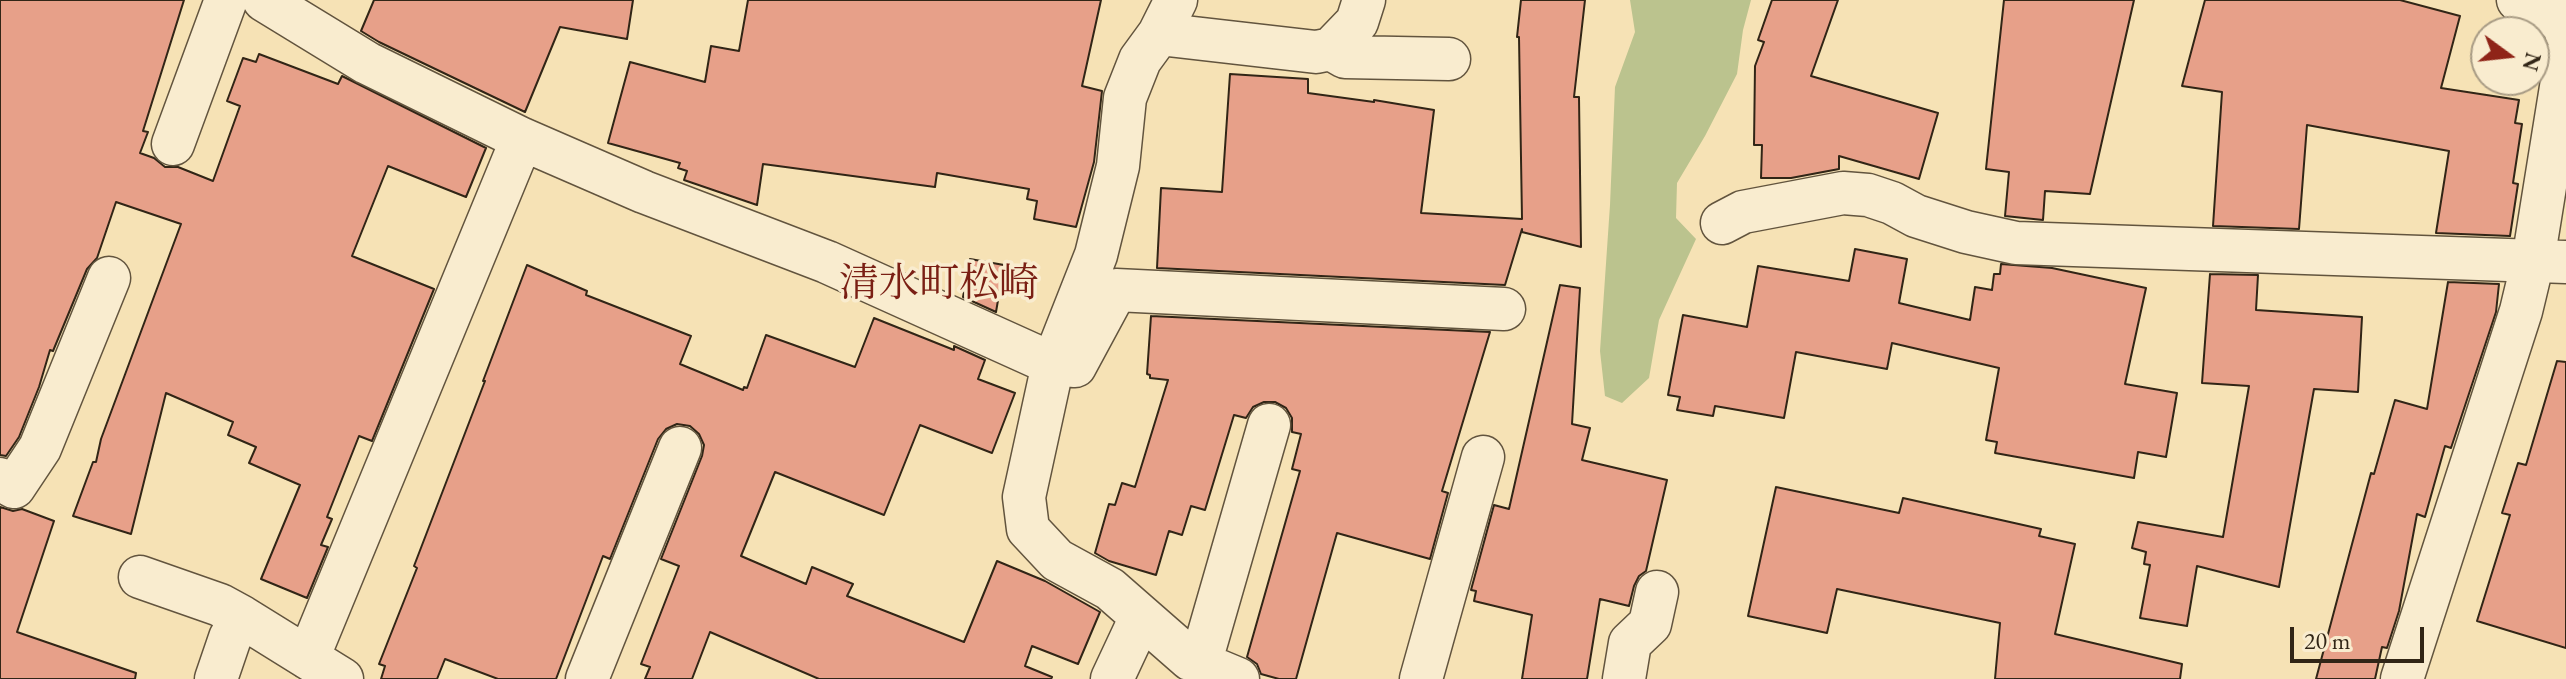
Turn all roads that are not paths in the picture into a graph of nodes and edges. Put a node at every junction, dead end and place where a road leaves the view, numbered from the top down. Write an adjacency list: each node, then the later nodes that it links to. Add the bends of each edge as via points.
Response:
1 (256, 0): 9 (street, via 367,63); 10 (street)
2 (1364, 0): 6 (street, via 1357,22)
3 (2518, 0): 5 (street, via 2547,9)
4 (1167, 17): 6 (street, via 1183,39 1316,52); 15 (street, via 1140,60 1125,98 1118,166 1096,255)
5 (2566, 33)
6 (1331, 49): 8 (street, via 1345,57)
7 (2566, 56): 12 (street)
8 (1449, 59)
9 (522, 139): 15 (street, via 827,262); 25 (street)
10 (173, 144)
11 (1722, 223): 12 (street, via 1743,212 1843,193 1868,195 1916,216 2016,243)
12 (2550, 261): 32 (street, via 2521,311)
13 (109, 278): 19 (street, via 40,448 14,487)
14 (1504, 309): 15 (street, via 1116,290 1075,366)
15 (1053, 364): 23 (street, via 1024,497 1028,529 1057,560 1110,589)
16 (1269, 425): 24 (street, via 1205,647)
17 (680, 448): 27 (street)
18 (1483, 457): 30 (street)
19 (0, 479)
20 (140, 577): 22 (street)
21 (1657, 592): 31 (street, via 1650,624 1630,643)
22 (242, 617): 25 (street); 26 (street)
23 (1141, 617): 24 (street); 28 (street)
24 (1190, 659): 29 (street)
25 (325, 669)
26 (216, 679)
27 (587, 679)
28 (1112, 679)
29 (1238, 679)
30 (1421, 679)
31 (1624, 679)
32 (2402, 679)

